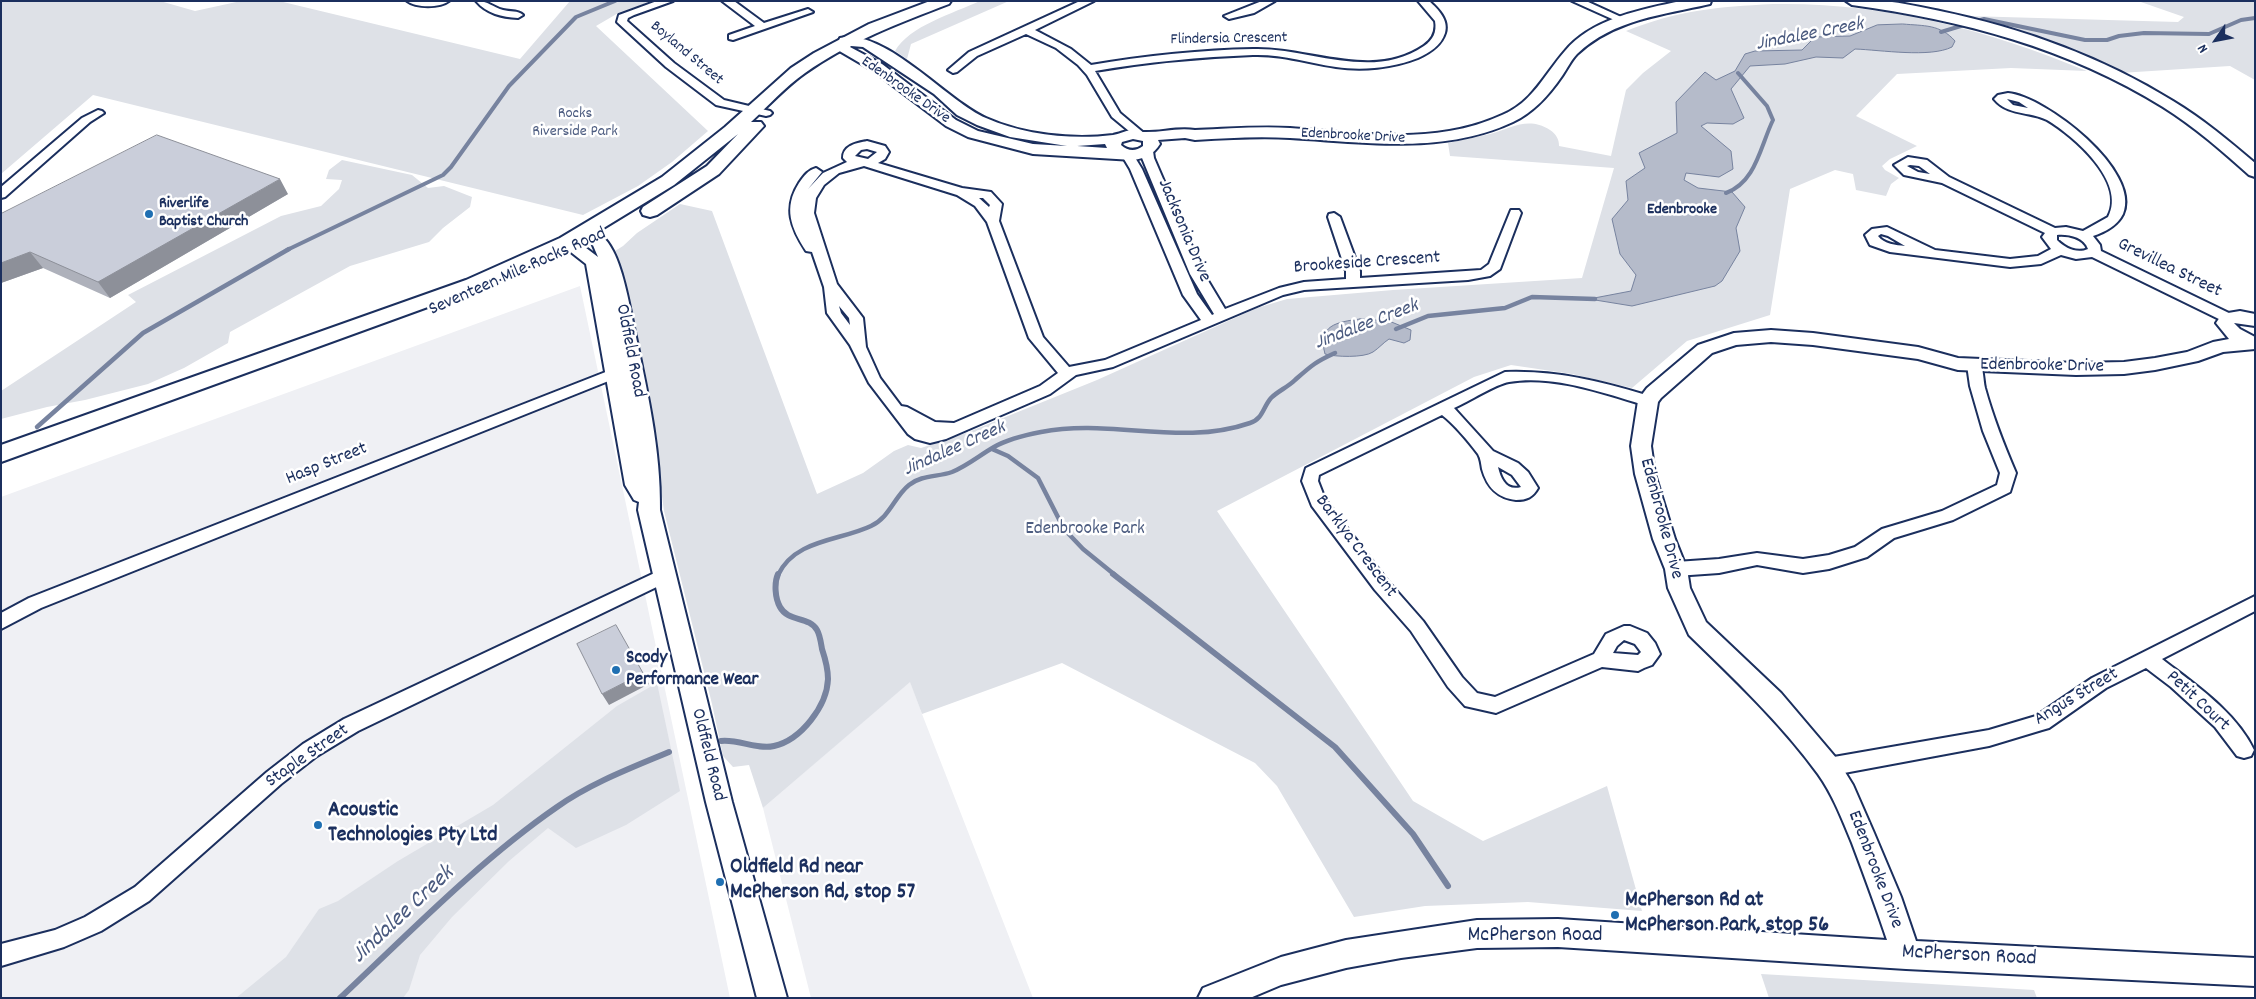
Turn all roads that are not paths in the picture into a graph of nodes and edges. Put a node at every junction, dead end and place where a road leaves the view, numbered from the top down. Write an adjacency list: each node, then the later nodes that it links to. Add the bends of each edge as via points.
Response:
1 (412, 1): 2 (street)
2 (444, 1)
3 (481, 1): 16 (street, via 490,10)
4 (668, 1): 27 (street, Boyland Street, via 623,17 622,22 712,98 727,106)
5 (726, 1): 20 (street)
6 (1089, 1): 21 (street)
7 (1270, 1): 14 (street)
8 (1423, 1): 25 (street, Flindersia Crescent, via 1437,13 1442,26 1440,35 1427,50 1390,62 1339,64 1263,52 1186,54)
9 (1571, 1): 19 (street)
10 (1577, 1): 19 (street)
11 (1705, 1): 19 (street, Edenbrooke Drive, via 1656,10)
12 (1857, 2): 36 (street, via 1961,20 2075,58 2175,108 2215,136)
13 (940, 3): 23 (main road, Seventeen Mile Rocks Road); 24 (main road, Seventeen Mile Rocks Road, via 922,8)
14 (1250, 11): 17 (street); 18 (street)
15 (808, 12): 20 (street)
16 (518, 15)
17 (1229, 16)
18 (1259, 17)
19 (1620, 23): 31 (street, Edenbrooke Drive, via 1593,34 1574,49 1533,103 1508,118 1480,128 1447,136 1404,140 1290,133 1196,135 1188,139)
20 (762, 27): 22 (street)
21 (1027, 30): 25 (street, Jacksonia Drive, via 1067,50); 26 (street, via 973,54)
22 (734, 37)
23 (867, 43): 24 (main road, Seventeen Mile Rocks Road); 32 (street, Edenbrooke Drive, via 939,90 962,112 982,122 1010,132)
24 (847, 47): 27 (main road, Seventeen Mile Rocks Road); 32 (street, Edenbrooke Drive, via 951,123 973,134 1033,149)
25 (1088, 69): 29 (street, Jacksonia Drive)
26 (953, 70)
27 (759, 112): 44 (main road, Seventeen Mile Rocks Road)
28 (98, 113): 39 (street)
29 (1117, 117): 31 (street, Jacksonia Drive); 32 (street, Jacksonia Drive)
30 (2050, 117): 43 (street, via 2100,159 2118,192 2120,207 2113,220)
31 (1146, 142): 32 (street, Edenbrooke Drive); 50 (street, Jacksonia Drive, via 1148,158)
32 (1121, 146): 50 (street, Jacksonia Drive, via 1136,169 1190,295)
33 (882, 150): 34 (street, Brookeside Crescent, via 867,145 854,148); 35 (street, via 879,158); 37 (street)
34 (849, 153): 35 (street, via 851,159); 48 (street, Brookeside Crescent, via 812,174 796,201 795,219)
35 (864, 163): 37 (street); 48 (street, Brookeside Crescent, via 844,166 815,188 807,213)
36 (2255, 172)
37 (906, 175): 56 (street, via 961,192 979,203 993,221 1038,341)
38 (1945, 180): 42 (street)
39 (1, 194)
40 (1516, 213): 49 (street, Brookeside Crescent, via 1495,266 1485,273)
41 (1334, 217): 49 (street, via 1353,271)
42 (2053, 232): 43 (street, via 2066,231); 45 (street, via 2050,240)
43 (2083, 236): 46 (street, via 2093,243)
44 (582, 241): 55 (street, Oldfield Road, via 605,251 619,300); 59 (main road, Seventeen Mile Rocks Road)
45 (2061, 249): 46 (street, via 2079,254); 47 (street, via 2041,260 2010,263)
46 (2093, 252): 52 (street, Grevillea Street)
47 (1936, 254)
48 (819, 258): 56 (street, Brookeside Crescent, via 830,284 834,313 859,347 873,378 911,428 923,436 935,437 963,426 1045,390)
49 (1353, 283): 50 (street, Brookeside Crescent, via 1292,288)
50 (1215, 317): 56 (street, Brookeside Crescent, via 1108,364)
51 (2253, 318): 52 (street)
52 (2226, 332): 53 (street, Edenbrooke Drive); 54 (street, Edenbrooke Drive, via 2177,360 2124,368)
53 (2255, 343)
54 (1974, 365): 57 (street, Edenbrooke Drive, via 1918,353 1813,339 1771,336 1734,339 1705,349); 62 (street, via 1991,431 2008,473 2004,488 1947,516 1888,532 1861,552 1829,562 1803,566 1757,559)
55 (624, 370): 63 (street, Oldfield Road, via 636,485 649,510); 64 (street, Hasp Street)
56 (1073, 371)
57 (1648, 401): 58 (street, Barklya Crescent, via 1578,381 1505,376); 62 (street, Edenbrooke Drive, via 1641,446 1645,474)
58 (1443, 408): 61 (street, via 1454,416); 69 (street, Barklya Crescent, via 1312,472 1310,481 1318,502 1472,700 1496,705)
59 (74, 429): 60 (main road, Seventeen Mile Rocks Road)
60 (1, 454)
61 (1487, 455)
62 (1676, 569): 71 (street, Edenbrooke Drive, via 1679,588 1697,628 1772,700)
63 (663, 576): 73 (street, Staple Street, via 351,725 310,750 274,778 142,894 93,924 56,940); 75 (street, Oldfield Road)
64 (36, 603): 66 (street, Hasp Street); 67 (street, Hasp Street)
65 (2255, 603): 68 (street, Angus Street)
66 (1, 611)
67 (1, 622)
68 (2146, 658): 70 (street, Petit Court, via 2222,720); 71 (street, Angus Street, via 2099,683 2042,722 1989,738)
69 (1601, 660)
70 (2244, 750)
71 (1828, 767): 72 (street, Edenbrooke Drive, via 1844,793 1861,833)
72 (1906, 954): 74 (street, McPherson Road); 76 (street, McPherson Road, via 1558,934 1477,934 1346,954 1281,971)
73 (1, 955)
74 (2255, 972)
75 (772, 998)
76 (1213, 998)

